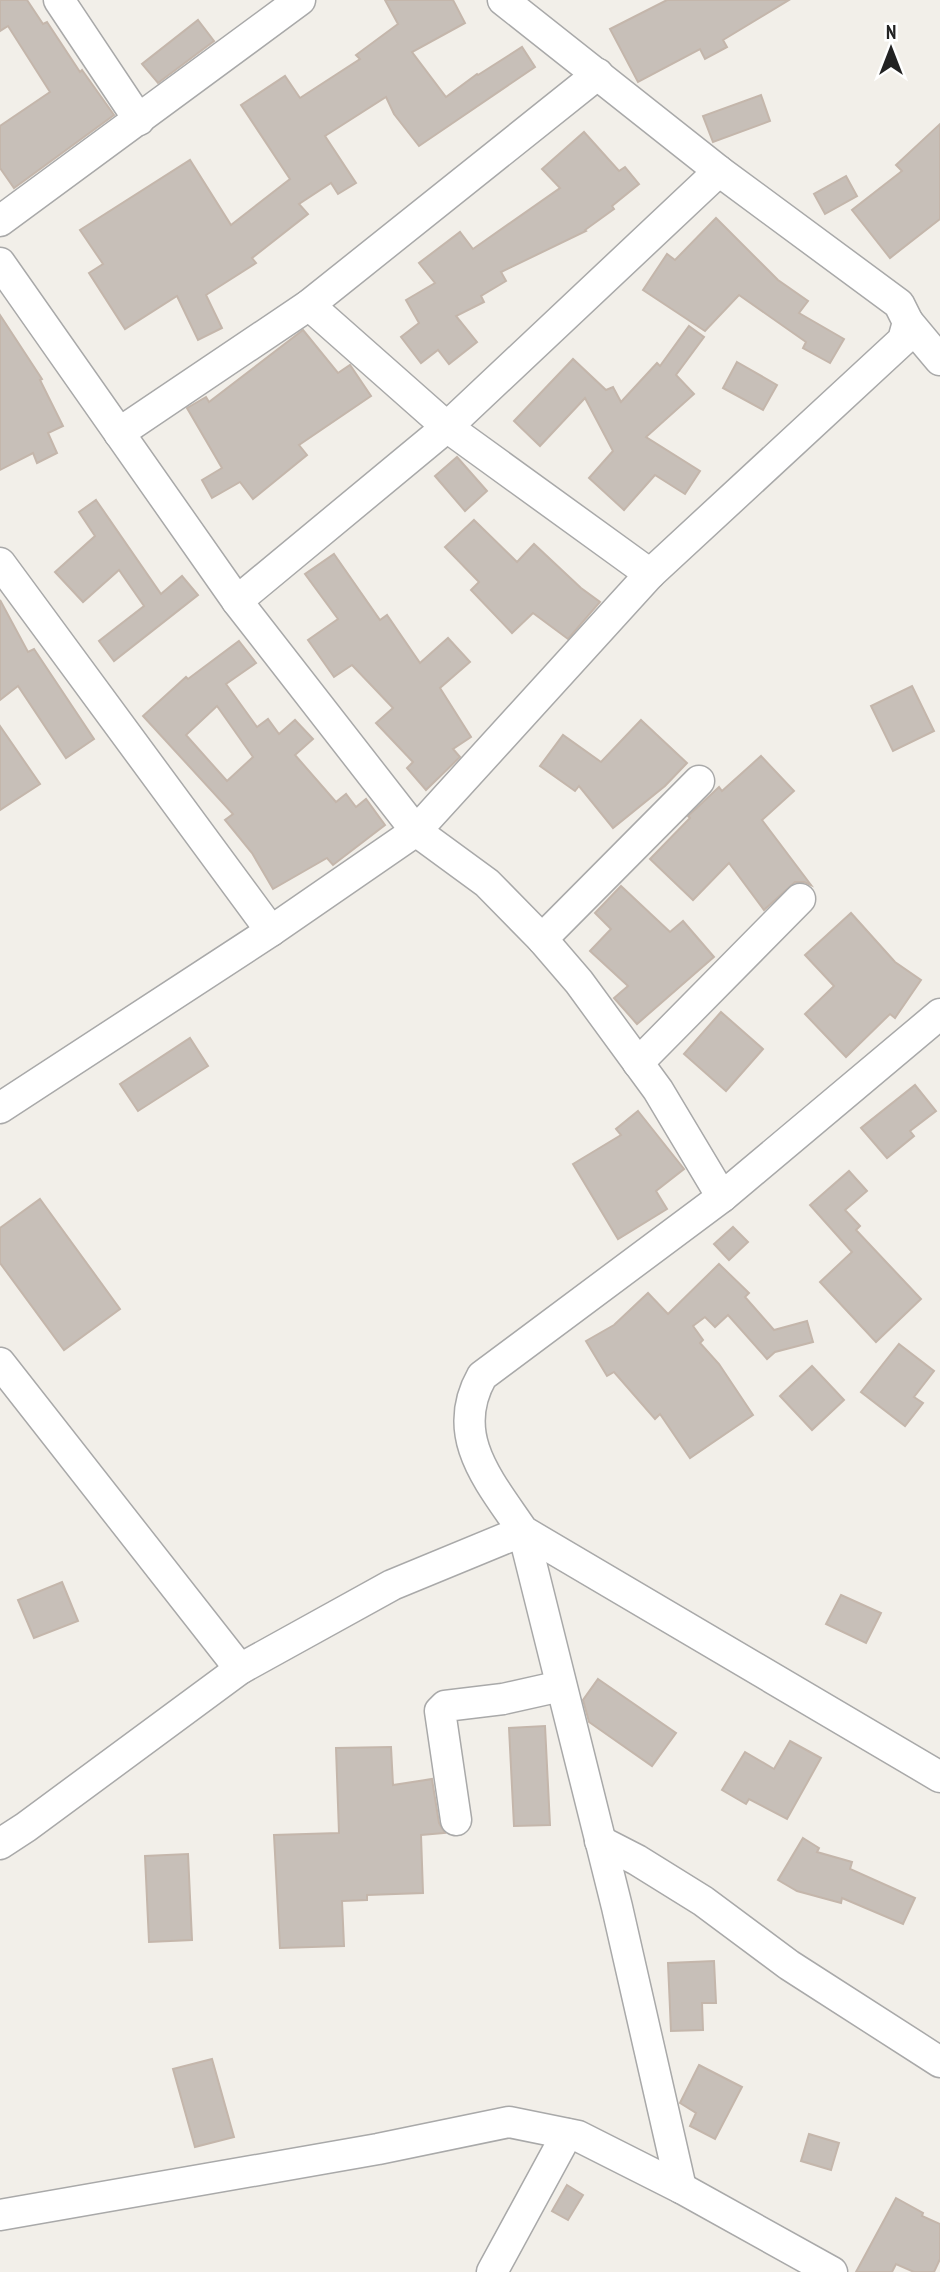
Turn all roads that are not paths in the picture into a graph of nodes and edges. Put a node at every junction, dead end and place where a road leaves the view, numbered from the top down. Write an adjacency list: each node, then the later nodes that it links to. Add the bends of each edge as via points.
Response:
1 (58, 0): 5 (street)
2 (300, 0): 5 (street)
3 (503, 0): 4 (street)
4 (597, 74): 6 (street); 9 (street)
5 (139, 120): 7 (street)
6 (719, 171): 10 (street, via 899,304); 12 (street)
7 (0, 221)
8 (0, 263): 13 (street)
9 (309, 305): 12 (street); 13 (street)
10 (908, 322): 11 (street); 15 (street, via 903,340)
11 (940, 360)
12 (447, 427): 15 (street); 16 (street)
13 (119, 433): 16 (street)
14 (0, 563): 20 (street)
15 (650, 574): 18 (street)
16 (237, 601): 18 (street)
17 (699, 781): 21 (street)
18 (416, 831): 20 (street); 21 (street, via 486,883)
19 (800, 899): 23 (street)
20 (271, 931): 24 (street)
21 (542, 939): 23 (street)
22 (940, 1014): 25 (street)
23 (638, 1063): 25 (street)
24 (0, 1108)
25 (722, 1197): 27 (street, via 482,1376 468,1417 479,1466)
26 (0, 1363): 28 (street)
27 (523, 1531): 28 (street, via 393,1585); 29 (street); 30 (street)
28 (240, 1669): 33 (street)
29 (561, 1686): 31 (street, via 445,1706 440,1711); 32 (street)
30 (940, 1777)
31 (456, 1820)
32 (600, 1841): 34 (street, via 703,1901 789,1965); 36 (street)
33 (0, 1844)
34 (940, 2062)
35 (567, 2134): 36 (street); 37 (street, via 509,2122); 38 (street)
36 (681, 2188): 39 (street)
37 (0, 2215)
38 (492, 2272)
39 (832, 2272)

